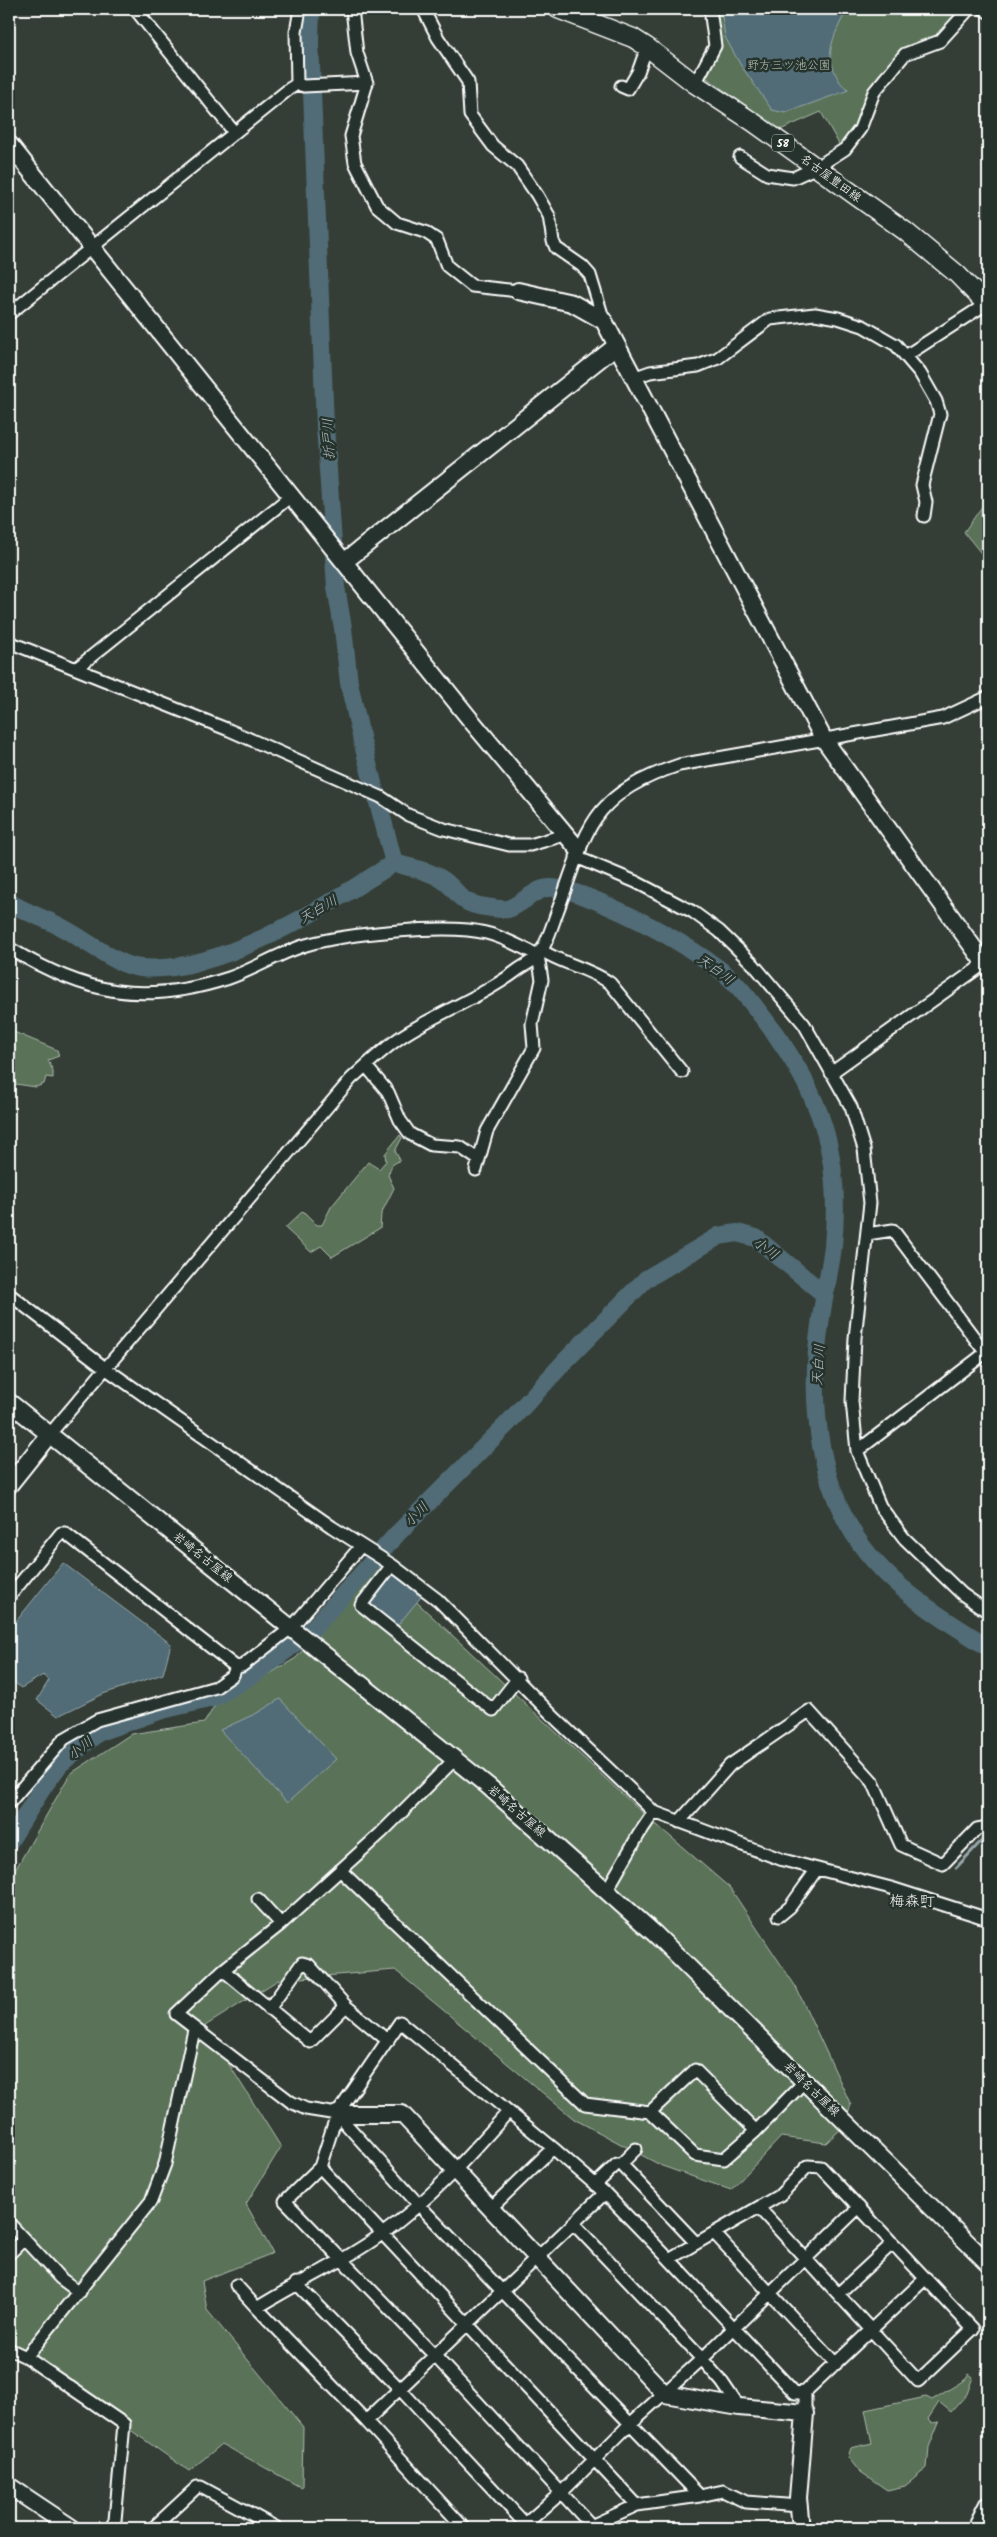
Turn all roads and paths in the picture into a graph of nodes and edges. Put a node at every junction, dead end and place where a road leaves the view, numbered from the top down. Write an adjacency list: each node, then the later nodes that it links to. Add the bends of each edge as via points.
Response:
1 (135, 9): 15 (street)
2 (300, 9): 13 (street, via 296,32)
3 (352, 9): 11 (street, via 357,53)
4 (422, 9): 23 (street, via 468,82 470,115 493,146 517,166 537,195 549,216 556,248 590,275)
5 (558, 9): 10 (main road, 名古屋豊田線 / 58, via 633,38)
6 (710, 9): 12 (street, via 715,46)
7 (969, 9): 18 (street, via 940,41 905,54 874,92 860,129 845,149)
8 (984, 9): 9 (street)
9 (988, 12)
10 (647, 47): 12 (main road, 名古屋豊田線 / 58); 14 (street, via 628,89)
11 (367, 83): 13 (street); 20 (street, via 351,136 355,164 377,206 396,223 425,232 437,240 448,266 472,286)
12 (695, 84): 18 (main road, 名古屋豊田線 / 58)
13 (300, 85): 15 (street)
14 (621, 86)
15 (234, 132): 19 (street)
16 (9, 144): 19 (street)
17 (740, 157): 18 (street, via 767,174 793,178)
18 (817, 167): 21 (main road, 名古屋豊田線 / 58, via 928,249)
19 (92, 248): 22 (street); 27 (street)
20 (518, 291): 23 (street, via 572,303)
21 (987, 305): 25 (street)
22 (9, 314)
23 (604, 321): 24 (street)
24 (616, 346): 26 (street); 29 (street)
25 (907, 355): 26 (street, via 863,326 822,315 794,315 770,319 718,358 698,366 650,372); 28 (street, via 936,401 940,414 922,485 926,502)
26 (633, 378): 33 (street)
27 (291, 496): 29 (street); 31 (street)
28 (924, 516)
29 (344, 562): 34 (street)
30 (9, 642): 31 (street)
31 (77, 668): 34 (street, via 229,730 381,797 408,815 444,829 509,845 530,845)
32 (988, 697): 33 (street, via 943,718)
33 (823, 738): 35 (street, via 679,765 634,782 604,806); 38 (street)
34 (564, 835): 35 (street)
35 (577, 853): 37 (street); 41 (street, via 693,912 719,930 787,1002 804,1024)
36 (9, 948): 37 (street, via 83,984 104,991 127,993 163,993 230,978 306,945 326,940 403,932 470,930)
37 (540, 952): 39 (street, via 512,975 406,1033); 39 (street, via 542,980 532,1024 534,1048 487,1131 478,1165 460,1147 431,1145 410,1134 388,1092); 40 (street, via 600,976 610,984)
38 (987, 964): 41 (street)
39 (366, 1066): 45 (street, via 351,1079)
40 (682, 1072)
41 (831, 1073): 42 (street, via 851,1107 864,1149 870,1203)
42 (868, 1234): 44 (street, via 893,1230); 48 (street, via 855,1338 852,1401)
43 (9, 1294): 45 (street, via 25,1310)
44 (988, 1353): 48 (street)
45 (105, 1368): 47 (street); 50 (street)
46 (9, 1402): 47 (street, 岩崎名古屋線)
47 (49, 1435): 49 (street); 54 (street, 岩崎名古屋線)
48 (857, 1451): 53 (street, via 880,1506 904,1538 962,1594)
49 (9, 1485)
50 (365, 1548): 51 (street); 54 (street)
51 (388, 1563): 56 (street, via 438,1600); 56 (street, via 362,1605 493,1710)
52 (9, 1597): 55 (street, via 61,1533 65,1533)
53 (988, 1612)
54 (294, 1630): 55 (street); 57 (street, 岩崎名古屋線)
55 (236, 1667): 58 (street, via 233,1675 216,1687 97,1720 64,1739)
56 (518, 1678): 59 (street, via 556,1719)
57 (455, 1759): 63 (street, via 381,1834); 64 (street, 岩崎名古屋線)
58 (9, 1803)
59 (654, 1812): 60 (street); 64 (street)
60 (679, 1822): 61 (street, via 730,1765 809,1711 873,1782 901,1845 943,1864 977,1829); 62 (street)
61 (988, 1826)
62 (817, 1869): 66 (street, via 790,1907); 67 (street, via 891,1888)
63 (340, 1870): 68 (street); 76 (street, via 585,2104)
64 (607, 1890): 74 (street, 岩崎名古屋線)
65 (258, 1899): 68 (street)
66 (779, 1916)
67 (988, 1919)
68 (280, 1924): 69 (street)
69 (223, 1970): 71 (street); 72 (street, via 176,2014)
70 (346, 2006): 71 (street, via 310,2042); 71 (street, via 309,1965 302,1963); 73 (street)
71 (269, 2009)
72 (194, 2030): 77 (street, via 291,2102 306,2109); 107 (street, via 165,2164 152,2201)
73 (388, 2040): 75 (street, via 400,2022); 77 (street)
74 (804, 2082): 78 (street); 102 (street, 岩崎名古屋線)
75 (508, 2112): 79 (street); 83 (street)
76 (650, 2112): 78 (street, via 695,2155 724,2159); 78 (street, via 695,2070)
77 (337, 2114): 82 (street); 83 (street, via 402,2114); 86 (street)
78 (756, 2131)
79 (553, 2148): 84 (street); 87 (street)
80 (636, 2149): 81 (street)
81 (621, 2164): 84 (street, via 617,2164); 95 (street)
82 (320, 2167): 93 (street); 101 (street, via 285,2201)
83 (456, 2170): 86 (street); 87 (street)
84 (595, 2185): 85 (street)
85 (605, 2193): 91 (street); 99 (street)
86 (419, 2205): 93 (street); 106 (street)
87 (492, 2207): 98 (street)
88 (859, 2207): 89 (street, via 821,2167 808,2166 780,2195); 96 (street); 100 (street)
89 (759, 2208): 92 (street); 100 (street)
90 (9, 2223): 94 (street)
91 (573, 2223): 98 (street); 117 (street)
92 (714, 2233): 95 (street); 108 (street)
93 (383, 2234): 101 (street); 111 (street)
94 (24, 2239): 97 (street); 107 (street, via 60,2278)
95 (696, 2243): 99 (street)
96 (893, 2243): 103 (street); 109 (street)
97 (9, 2254)
98 (538, 2258): 106 (street); 121 (street)
99 (669, 2259): 112 (street)
100 (805, 2259): 108 (street); 109 (street)
101 (341, 2262): 104 (street); 115 (street)
102 (988, 2263)
103 (926, 2278): 113 (street); 113 (street, via 973,2329 918,2381)
104 (296, 2283): 110 (street); 119 (street)
105 (236, 2285): 110 (street)
106 (503, 2291): 111 (street); 125 (street)
107 (79, 2292): 116 (street)
108 (769, 2293): 112 (street); 118 (street)
109 (838, 2294): 113 (street)
110 (257, 2308): 124 (street)
111 (468, 2323): 115 (street); 126 (street)
112 (733, 2326): 117 (street); 120 (street, via 795,2393)
113 (871, 2330): 118 (street)
114 (9, 2349): 116 (street)
115 (435, 2356): 119 (street); 128 (street)
116 (26, 2357): 135 (street, via 124,2424 115,2520)
117 (702, 2359): 121 (street); 122 (street)
118 (836, 2364): 120 (street)
119 (399, 2388): 124 (street); 133 (street)
120 (805, 2392): 123 (street)
121 (665, 2394): 122 (street); 125 (street)
122 (738, 2407): 123 (street)
123 (805, 2413): 132 (street)
124 (366, 2421): 138 (street)
125 (629, 2424): 126 (street); 129 (street)
126 (596, 2459): 128 (street); 131 (street)
127 (9, 2486): 134 (street)
128 (562, 2492): 131 (street, via 590,2524); 133 (street)
129 (700, 2496): 131 (street); 132 (street, via 723,2491 746,2502)
130 (988, 2504): 140 (street)
131 (637, 2505)
132 (799, 2506): 139 (street)
133 (525, 2527)
134 (72, 2528)
135 (111, 2528)
136 (155, 2528): 137 (street, via 197,2487)
137 (277, 2528)
138 (464, 2528)
139 (801, 2528)
140 (976, 2528)

